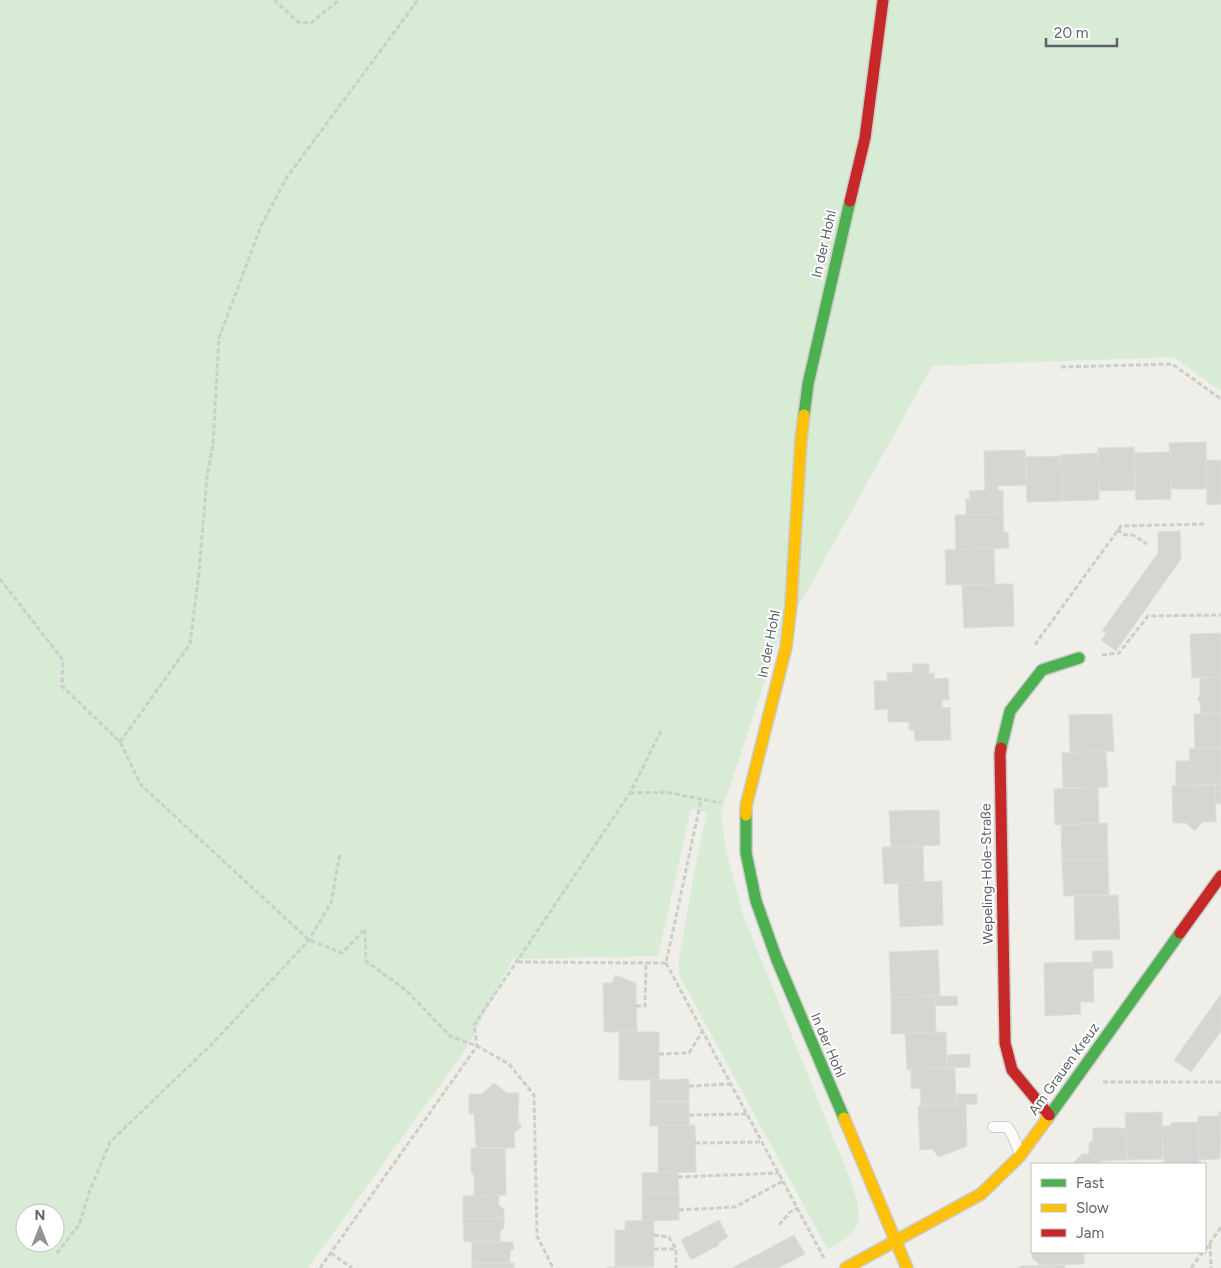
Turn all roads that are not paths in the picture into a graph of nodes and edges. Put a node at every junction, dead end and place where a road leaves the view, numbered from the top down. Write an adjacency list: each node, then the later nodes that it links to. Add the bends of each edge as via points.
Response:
1 (883, 0): 7 (street, In der Hohl, via 865,138 808,384 786,647 746,806 746,853 756,900 777,960)
2 (1079, 658): 4 (street, Wepeling-Hole-Straße, via 1042,670 1010,711 1000,754 1005,1043 1012,1070)
3 (1221, 876): 4 (street, Am Grauen Kreuz)
4 (1049, 1115): 6 (street, Am Grauen Kreuz)
5 (994, 1127): 6 (lane, via 1007,1127)
6 (1021, 1155): 7 (street, Am Grauen Kreuz, via 981,1194)
7 (895, 1241): 8 (street, Am Grauen Kreuz); 9 (street, In der Hohl)
8 (846, 1268)
9 (906, 1268)

